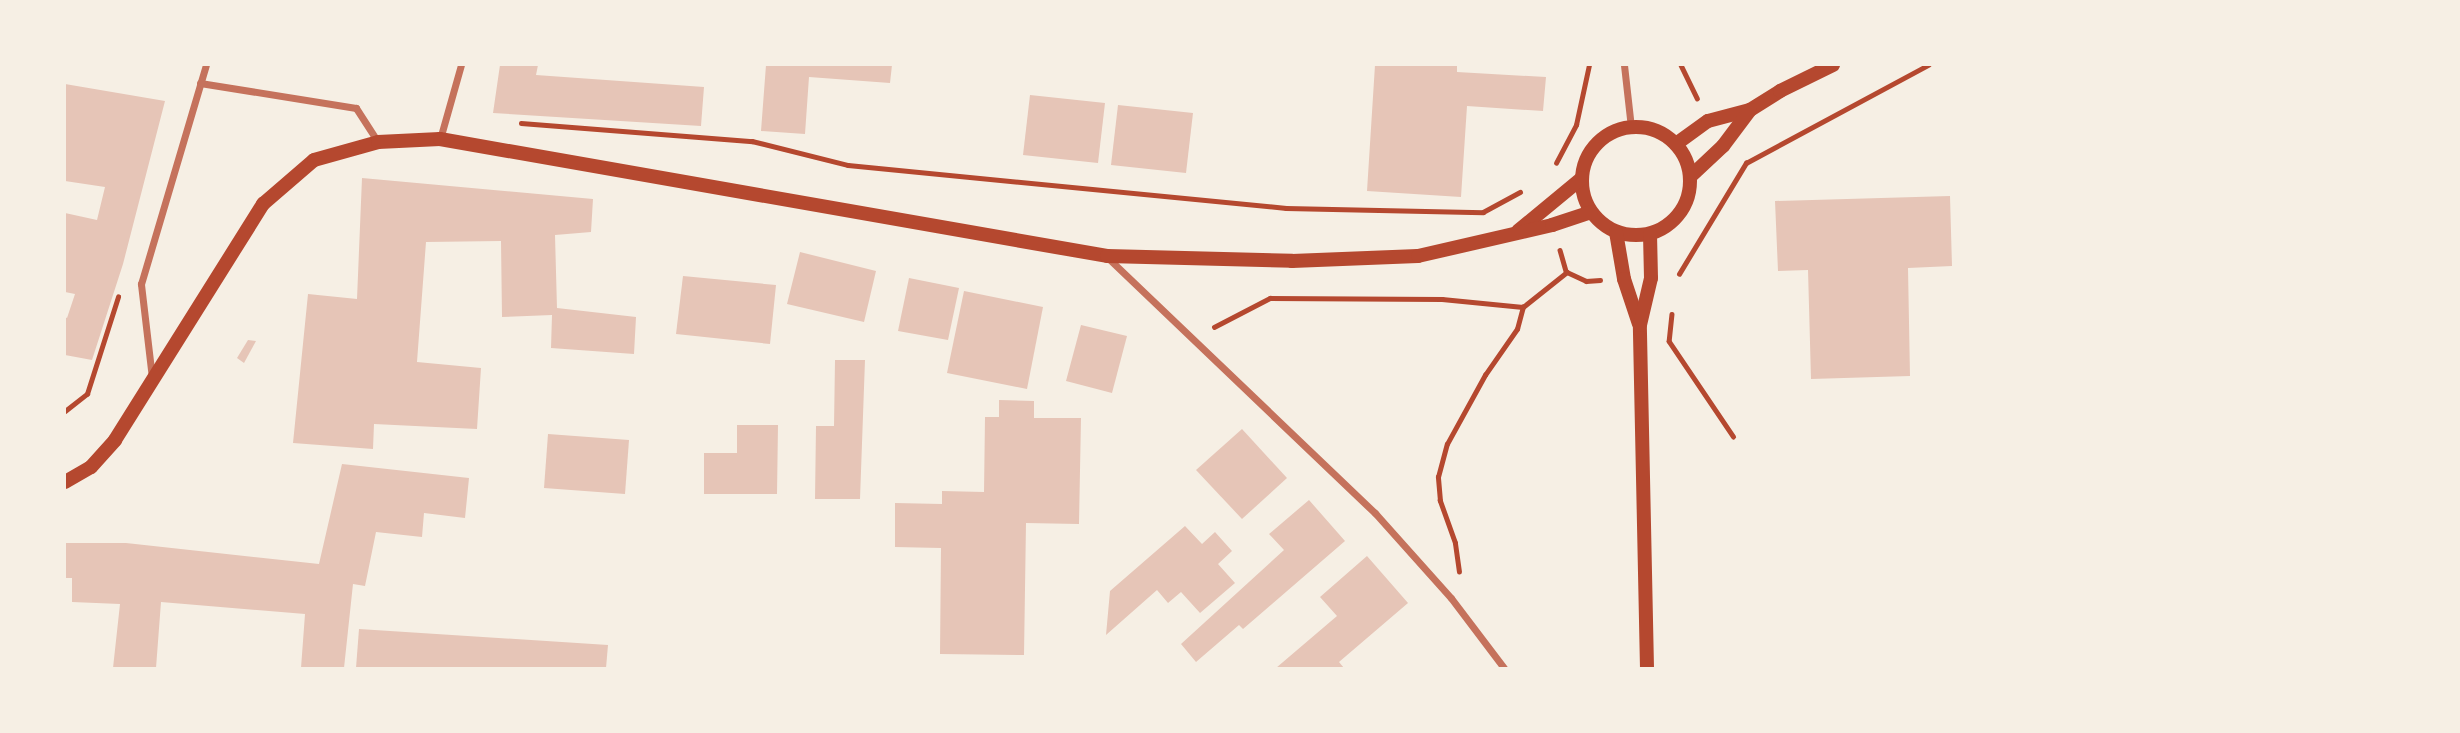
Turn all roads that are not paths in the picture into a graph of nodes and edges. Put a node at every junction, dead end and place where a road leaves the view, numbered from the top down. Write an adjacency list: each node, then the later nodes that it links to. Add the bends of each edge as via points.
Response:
1 (206, 65): 5 (street)
2 (461, 65): 8 (street)
3 (1624, 65): 7 (street)
4 (1833, 65): 6 (main road)
5 (200, 83): 9 (street, via 356,108); 19 (street, via 141,284)
6 (1750, 110): 10 (main road, via 1708,121); 11 (main road, via 1723,146)
7 (1631, 127): 10 (main road, via 1660,132); 12 (main road, via 1597,143)
8 (440, 139): 9 (main road); 17 (main road)
9 (379, 142): 19 (main road, via 314,160 263,204)
10 (1676, 144): 11 (main road)
11 (1691, 176): 16 (main road, via 1681,212)
12 (1582, 178): 13 (main road); 15 (main road)
13 (1591, 212): 14 (main road); 15 (main road)
14 (1616, 232): 16 (main road); 18 (main road, via 1624,279)
15 (1515, 234): 17 (main road, via 1418,256 1292,261)
16 (1650, 234): 18 (main road, via 1651,278)
17 (1107, 256): 21 (street, via 1375,513 1451,598)
18 (1640, 325): 22 (main road)
19 (152, 383): 20 (main road, via 115,440 91,467)
20 (65, 482)
21 (1504, 668)
22 (1647, 668)

